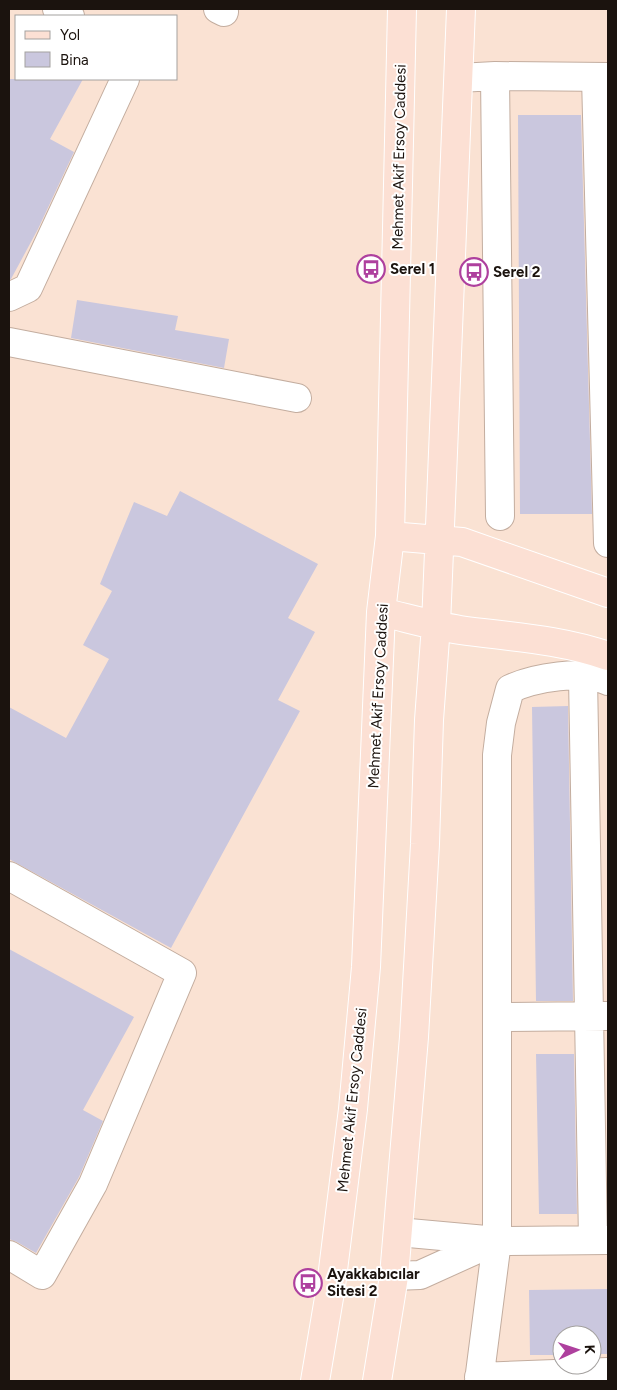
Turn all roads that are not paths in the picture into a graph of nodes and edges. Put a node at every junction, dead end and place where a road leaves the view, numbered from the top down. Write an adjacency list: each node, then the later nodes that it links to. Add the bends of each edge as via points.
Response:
1 (57, 9): 4 (street)
2 (402, 9): 13 (main road, Mehmet Akif Ersoy Caddesi)
3 (461, 9): 7 (main road)
4 (68, 15)
5 (495, 76): 6 (street); 7 (street); 12 (street)
6 (602, 77): 15 (street)
7 (459, 78): 14 (main road)
8 (125, 80): 9 (street, via 28,288)
9 (9, 297)
10 (9, 342): 11 (street)
11 (297, 398)
12 (500, 516)
13 (390, 536): 14 (main road); 17 (main road, Mehmet Akif Ersoy Caddesi)
14 (440, 539): 16 (main road, via 462,542); 18 (main road)
15 (608, 543)
16 (608, 593)
17 (381, 612): 18 (main road); 31 (main road, Mehmet Akif Ersoy Caddesi, via 366,967 353,1110 331,1286)
18 (436, 625): 19 (main road, via 542,639); 24 (main road, via 415,1027)
19 (608, 656)
20 (596, 679): 22 (street); 23 (street, via 557,677 522,683 510,689 496,755)
21 (9, 876): 27 (street, via 182,972 93,1184 42,1275)
22 (599, 1016): 23 (street); 25 (street)
23 (498, 1017): 26 (street)
24 (398, 1232): 26 (street); 28 (main road)
25 (600, 1240): 26 (street)
26 (497, 1241): 28 (street, via 420,1275); 30 (street)
27 (9, 1256)
28 (394, 1276): 32 (main road)
29 (608, 1372): 30 (street)
30 (479, 1379)
31 (315, 1381)
32 (377, 1381)

